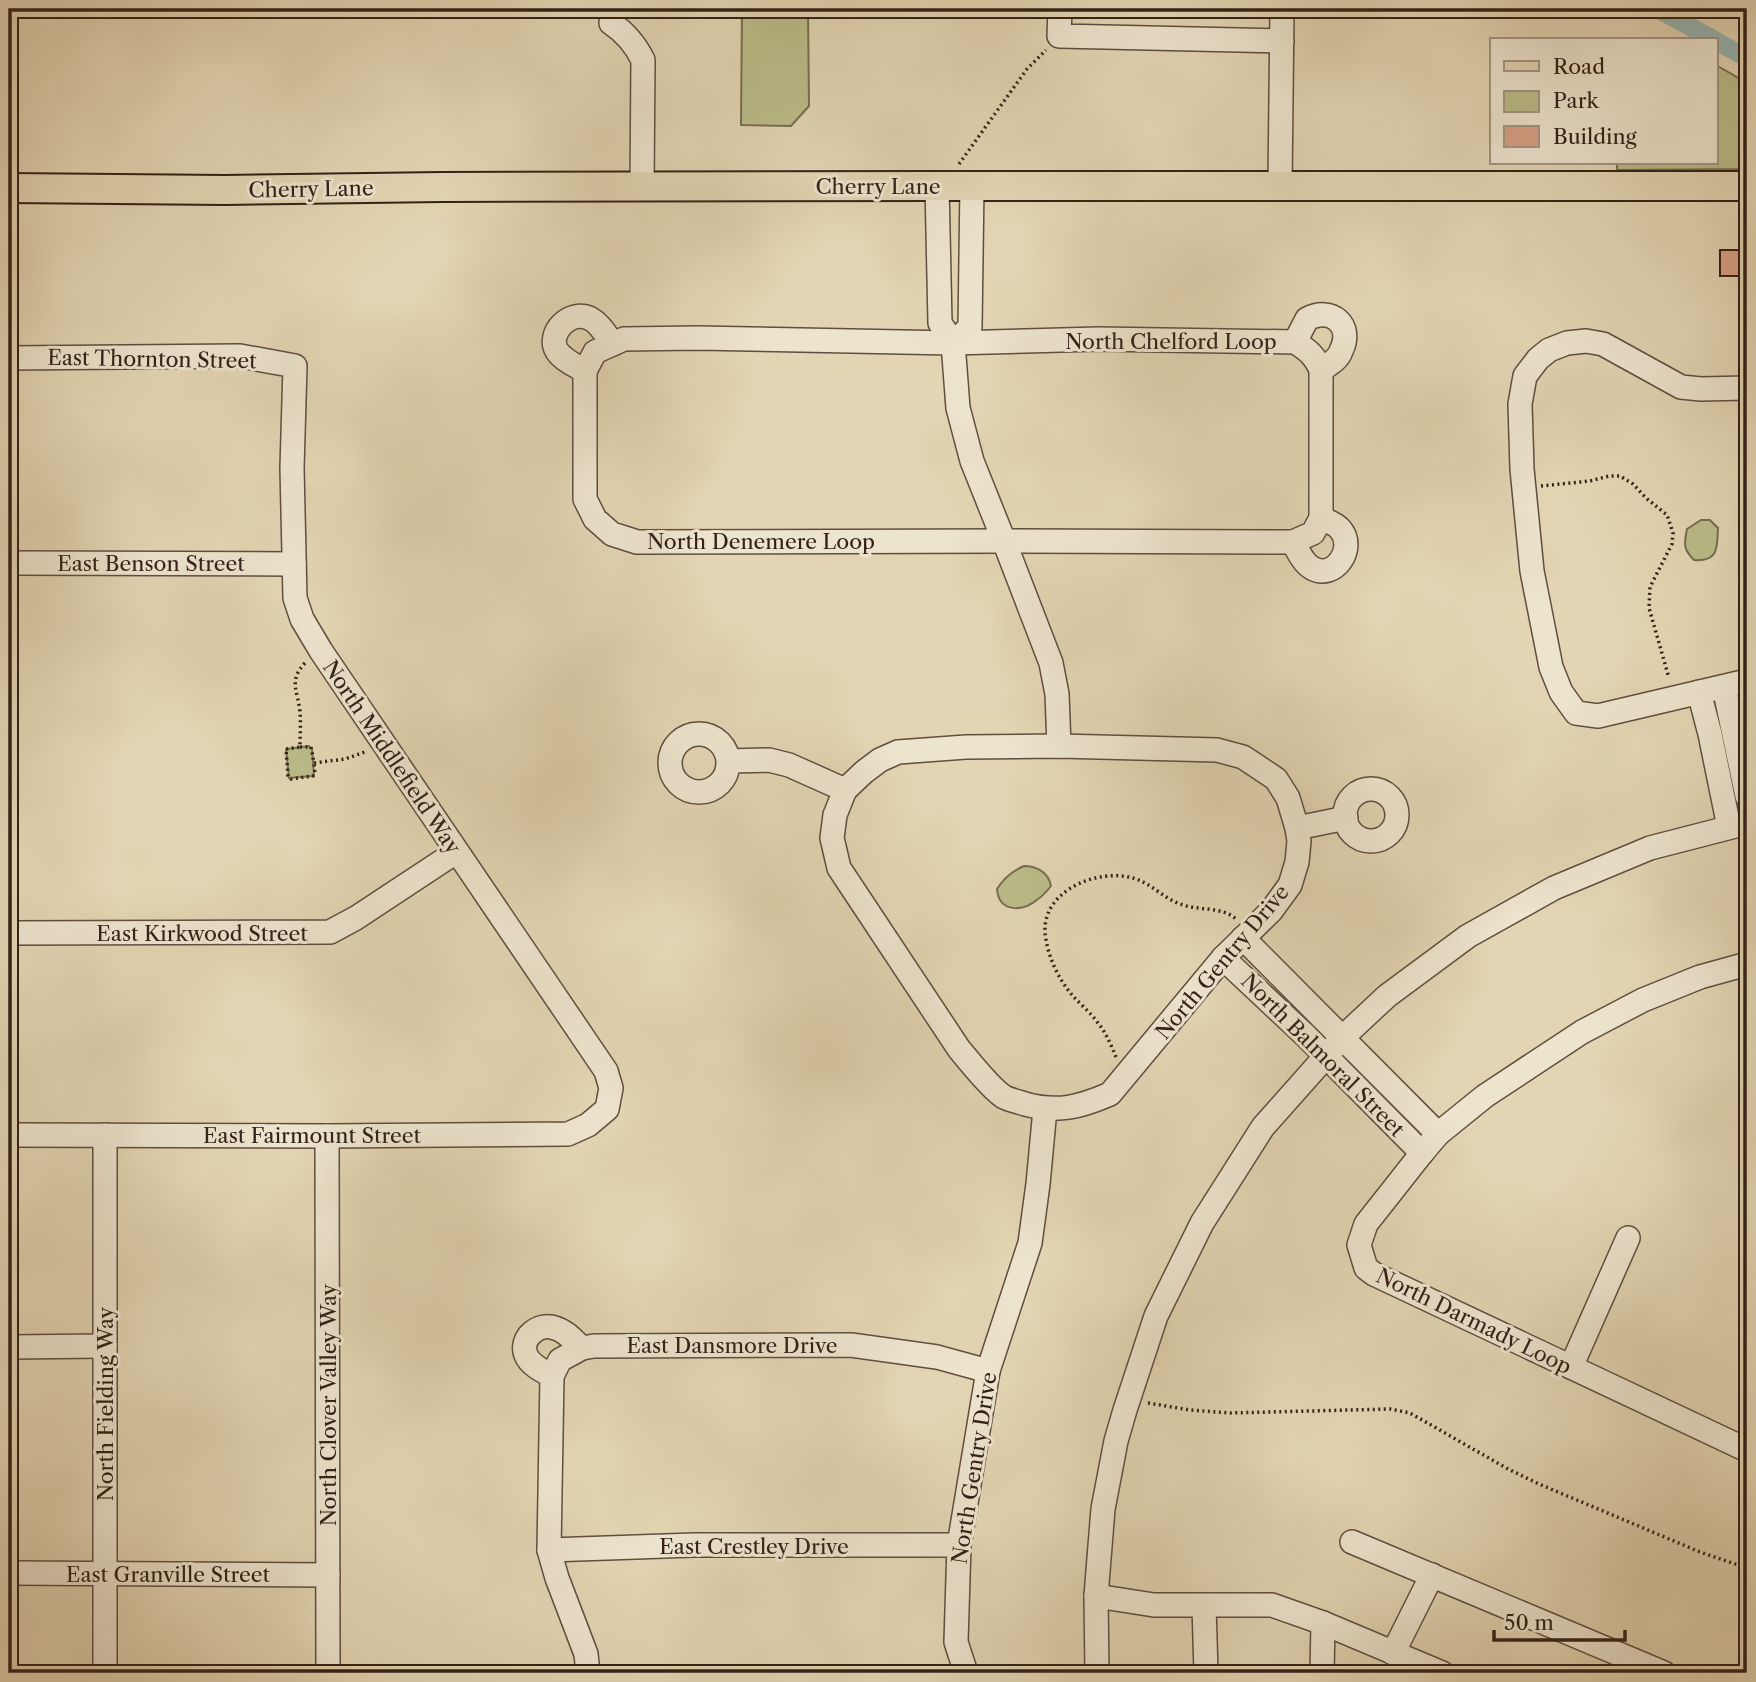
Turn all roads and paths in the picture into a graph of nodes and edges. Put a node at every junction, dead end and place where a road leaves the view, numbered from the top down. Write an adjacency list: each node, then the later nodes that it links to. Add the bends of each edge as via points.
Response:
1 (1059, 9): 4 (street)
2 (1282, 9): 5 (street)
3 (611, 23): 9 (street, via 623,31 643,60)
4 (1059, 36): 5 (street); 7 (path, via 1027,69 956,168)
5 (1282, 41): 6 (street)
6 (1280, 185): 7 (main road, Cherry Lane); 8 (main road, Cherry Lane)
7 (955, 186): 9 (main road, Cherry Lane); 12 (street, via 940,323); 12 (street, via 970,327)
8 (1747, 186)
9 (642, 187): 10 (main road, Cherry Lane)
10 (9, 188)
11 (1295, 342): 12 (street, North Chelford Loop, via 1098,339); 16 (street, North Chelford Loop, via 1310,351); 16 (street, via 1307,319 1325,314 1338,320 1345,334 1341,352)
12 (953, 343): 13 (street, via 698,338 624,339); 21 (street, via 958,408 972,461)
13 (613, 344): 17 (street, via 595,352); 17 (street, via 597,323 581,315 559,327 556,350)
14 (9, 358): 15 (street, East Thornton Street, via 240,356)
15 (295, 366): 24 (street, North Middlefield Way)
16 (1321, 370): 20 (street)
17 (584, 371): 21 (street, North Denemere Loop, via 585,499 595,519 612,534 638,542)
18 (1747, 388): 29 (street, via 1681,387 1603,344 1586,341 1567,343 1538,359 1525,376 1520,404 1532,571 1551,667 1561,692 1576,713 1598,716)
19 (1538, 486): 26 (path, via 1620,476 1667,515 1674,533 1672,544 1650,587 1649,608)
20 (1321, 518): 22 (street, via 1313,533); 22 (street, via 1345,537 1343,560 1317,570 1304,561)
21 (1004, 541): 22 (street); 30 (street, via 1051,663)
22 (1293, 542)
23 (9, 563): 24 (street, East Benson Street)
24 (294, 564): 40 (street, North Middlefield Way, via 295,598 302,619)
25 (305, 663): 31 (path, via 295,681)
26 (1670, 681)
27 (1747, 681): 28 (street)
28 (1724, 687): 29 (street); 36 (street)
29 (1699, 692): 38 (street)
30 (1059, 746): 35 (street, North Gentry Drive, via 898,752 880,760); 39 (street, North Gentry Drive, via 1217,750 1244,757 1276,779 1288,798)
31 (300, 747): 34 (path, via 311,747); 34 (path, via 286,749 289,778 313,776)
32 (365, 752): 34 (path)
33 (729, 761): 35 (street, via 769,760 789,765)
34 (313, 763)
35 (845, 790): 49 (street, via 832,838 839,868 980,1074 1004,1097)
36 (1747, 796)
37 (1346, 818): 39 (street)
38 (1738, 825): 45 (street, via 1650,848 1554,888 1468,936 1387,996)
39 (1297, 828): 41 (street, North Gentry Drive, via 1297,862 1290,885 1271,911)
40 (456, 852): 42 (street, East Kirkwood Street, via 330,932); 48 (street, North Middlefield Way, via 607,1071 611,1087)
41 (1240, 929): 43 (street, North Gentry Drive); 45 (street, North Balmoral Street); 47 (path, via 1231,915 1178,904 1151,886 1122,876 1089,880 1061,895 1047,916 1045,931 1053,964 1072,995 1099,1024)
42 (9, 933)
43 (1223, 958): 46 (street, North Balmoral Street); 49 (street, North Gentry Drive, via 1110,1094 1087,1104)
44 (1747, 964): 50 (street, North Darmady Loop, via 1643,1000 1582,1032 1485,1096)
45 (1342, 1038): 46 (street); 50 (street, North Balmoral Street)
46 (1325, 1056): 54 (street, North Balmoral Street); 72 (street, via 1263,1127 1202,1223 1156,1316 1116,1441 1103,1509)
47 (1117, 1059)
48 (607, 1109): 53 (street, East Fairmount Street, via 568,1134)
49 (1045, 1109): 60 (street, North Gentry Drive, via 1030,1243)
50 (1438, 1134): 54 (street, North Darmady Loop)
51 (9, 1135): 52 (street, East Fairmount Street)
52 (105, 1135): 53 (street, East Fairmount Street); 56 (street, North Fielding Way)
53 (327, 1136): 70 (street, North Clover Valley Way)
54 (1422, 1153): 59 (street, North Darmady Loop, via 1366,1224 1359,1245 1366,1268)
55 (1628, 1238): 59 (street)
56 (106, 1346): 57 (street); 69 (street, North Fielding Way)
57 (9, 1347)
58 (582, 1348): 60 (street, East Dansmore Drive, via 851,1345 937,1357); 61 (street, via 560,1360); 61 (street, via 556,1328 545,1326 528,1336 525,1354)
59 (1571, 1367): 63 (street, North Darmady Loop)
60 (988, 1371): 65 (street, North Gentry Drive)
61 (552, 1376): 66 (street)
62 (1148, 1403): 67 (path, via 1230,1413 1390,1409 1410,1413 1539,1484)
63 (1747, 1450)
64 (1352, 1542): 71 (street)
65 (958, 1545): 66 (street, East Crestley Drive); 79 (street, North Gentry Drive, via 956,1642)
66 (549, 1550): 78 (street, via 586,1654)
67 (1747, 1568)
68 (9, 1573): 69 (street, East Granville Street)
69 (105, 1573): 70 (street, East Granville Street); 76 (street, North Fielding Way)
70 (328, 1575): 77 (street, North Clover Valley Way)
71 (1432, 1575): 75 (street); 84 (street)
72 (1096, 1596): 73 (street, via 1154,1605); 80 (street)
73 (1205, 1606): 74 (street, via 1272,1605); 81 (street)
74 (1323, 1623): 75 (street); 82 (street)
75 (1392, 1653): 83 (street)
76 (105, 1673)
77 (328, 1673)
78 (588, 1673)
79 (965, 1673)
80 (1097, 1673)
81 (1206, 1673)
82 (1322, 1673)
83 (1442, 1673)
84 (1664, 1673)

